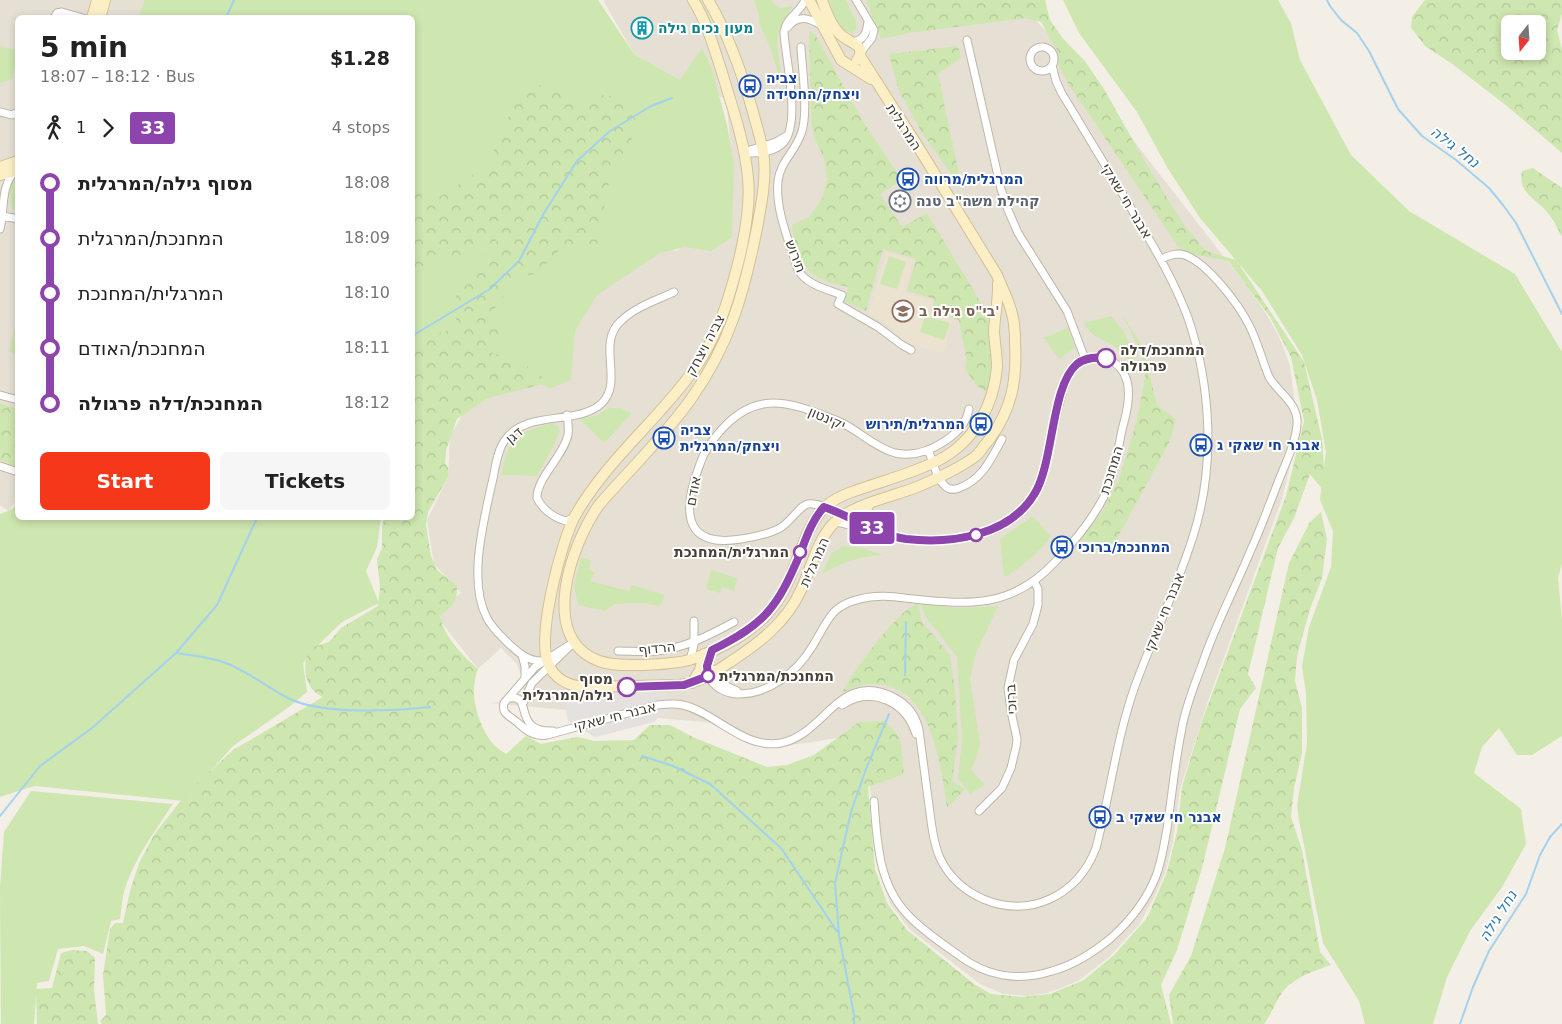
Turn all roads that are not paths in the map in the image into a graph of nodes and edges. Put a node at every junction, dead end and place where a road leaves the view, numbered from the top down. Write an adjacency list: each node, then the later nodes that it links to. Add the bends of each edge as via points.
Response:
1 (97, 0): 11 (street)
2 (105, 0): 12 (street)
3 (693, 0): 31 (street, צביה ויצחק, via 719,64)
4 (708, 0): 30 (street, צביה ויצחק, via 726,31)
5 (805, 0): 15 (street, via 787,22)
6 (809, 0): 14 (street)
7 (822, 0): 17 (street, via 837,31)
8 (856, 0): 13 (street)
9 (56, 15): 10 (street, via 62,12)
10 (73, 15)
11 (93, 15)
12 (101, 15)
13 (868, 21): 17 (street, via 866,34 857,42); 20 (street, via 874,30)
14 (823, 27): 15 (street, via 807,18 798,19 789,26); 19 (street)
15 (784, 40): 27 (street)
16 (966, 40): 45 (street, via 1008,210 1022,241 1067,311)
17 (850, 42): 19 (street, via 840,47); 20 (street, via 858,46)
18 (801, 47): 26 (street, תירוש)
19 (838, 53): 21 (street)
20 (860, 55): 21 (street); 24 (street, המרגלית)
21 (847, 64): 24 (street, המרגלית)
22 (1052, 65): 23 (street); 23 (street, via 1054,57 1049,50 1035,49 1030,61 1034,68); 25 (street, אבנר חי שאקי)
23 (1042, 71): 25 (street, אבנר חי שאקי)
24 (874, 81): 42 (street, המרגלית)
25 (1061, 92): 41 (street, אבנר חי שאקי)
26 (804, 104): 27 (street); 44 (street, תירוש, via 802,133 783,163 778,186 781,213 798,270 809,281 842,295 838,304)
27 (792, 105): 30 (street, via 793,121 785,142)
28 (0, 112): 29 (street)
29 (15, 114)
30 (763, 149): 31 (street); 69 (street, צביה ויצחק, via 762,201 736,315 722,347 690,400 598,505 586,526 572,558 566,593 566,621)
31 (744, 153): 59 (street, צביה ויצחק, via 748,179 746,216 733,280 717,327 684,382 600,479)
32 (0, 167): 33 (street)
33 (15, 168)
34 (15, 169): 36 (street)
35 (15, 170): 37 (street)
36 (0, 176)
37 (2, 192): 38 (street)
38 (3, 216): 39 (street); 40 (street)
39 (15, 218)
40 (0, 229)
41 (1162, 260): 81 (street, אבנר חי שאקי, via 1188,320 1199,361 1207,420 1206,472 1186,556 1134,687 1096,848 1087,868 1064,892 1028,906 998,904 964,889 950,874 936,847 918,724 910,710 894,697 874,691 850,694 798,737 777,744 758,741 691,708 674,704 657,705); 82 (street, via 1173,254 1188,257 1208,271 1229,294 1250,326 1273,384 1293,406 1297,424 1260,528 1216,628 1189,700 1181,730 1161,860 1149,890 1118,931 1096,950 1073,963 1032,976 992,974 968,963 902,908 881,863)
42 (997, 275): 53 (street, via 994,327 997,366 991,397 982,418 965,441); 56 (street, המרגלית, via 1013,314 1015,328 1013,390 1002,420 978,454)
43 (674, 292): 50 (street, דגן, via 620,321 610,339 611,381 604,401 594,409)
44 (911, 350)
45 (1085, 359): 64 (street, via 1074,367 1066,381 1043,475 1028,504 1003,523 978,534 942,540); 65 (street, המחנכת, via 1106,358 1125,373 1127,404 1116,456 1108,488 1097,509 1055,562)
46 (0, 395): 47 (street)
47 (15, 399)
48 (752, 408): 52 (street, יקינטון, via 775,402 798,406 845,424 895,453); 58 (street, אודם, via 728,423 701,460 689,506 689,514 698,533 712,540 743,539 780,529 807,504)
49 (969, 409): 52 (street, via 960,430)
50 (567, 415): 60 (street, via 566,440 537,494 540,504); 71 (street, דגן, via 532,422 505,440 489,499 478,568 481,602 493,627)
51 (1002, 439): 56 (street, via 984,470 967,485 952,490)
52 (928, 450): 53 (street)
53 (933, 463): 56 (street); 58 (street, via 844,495)
54 (0, 466): 55 (street)
55 (15, 471)
56 (939, 476): 57 (street, המרגלית)
57 (869, 504): 61 (street, המרגלית); 62 (street, via 865,517)
58 (821, 511): 61 (street, via 830,512); 72 (street, המרגלית, via 775,605 744,632)
59 (575, 517): 60 (street, via 566,521); 63 (street, צביה ויצחק)
60 (558, 519): 63 (street)
61 (837, 520): 62 (street); 64 (street); 75 (street, המרגלית, via 783,618 761,641)
62 (871, 527): 64 (street)
63 (566, 536): 74 (street, צביה ויצחק, via 550,601)
64 (904, 538)
65 (1034, 581): 75 (street, המחנכת, via 1014,593 986,601 955,603 878,596 850,602 834,612 812,648 792,672 777,682 738,694 715,686); 83 (street, ברוכי, via 1038,589 1038,605 1033,624 1014,660 1008,688 1017,739 1011,768 1002,788)
66 (694, 621): 68 (street, הרדוף)
67 (734, 622): 68 (street, הרדוף)
68 (694, 641): 70 (street, הרדוף, via 656,651); 72 (street, הרדוף); 73 (street, הרדוף)
69 (574, 642): 73 (street, המרגלית, via 585,653 606,664 638,665); 74 (street)
70 (618, 651)
71 (522, 655): 74 (street, דגן); 76 (street)
72 (708, 655): 73 (street, המרגלית); 75 (street); 77 (street)
73 (690, 660)
74 (546, 662): 76 (street); 77 (street, המרגלית, via 561,680 580,687); 79 (street)
75 (711, 674): 77 (street, המרגלית)
76 (525, 677): 78 (street)
77 (692, 683)
78 (510, 698): 79 (street, via 517,698); 80 (street, via 503,709)
79 (523, 707): 80 (street, via 519,716); 81 (street, אבנר חי שאקי, via 527,721 534,727)
80 (512, 718): 81 (street, אבנר חי שאקי, via 528,732 538,735)
81 (558, 731)
82 (874, 801)
83 (979, 811)

